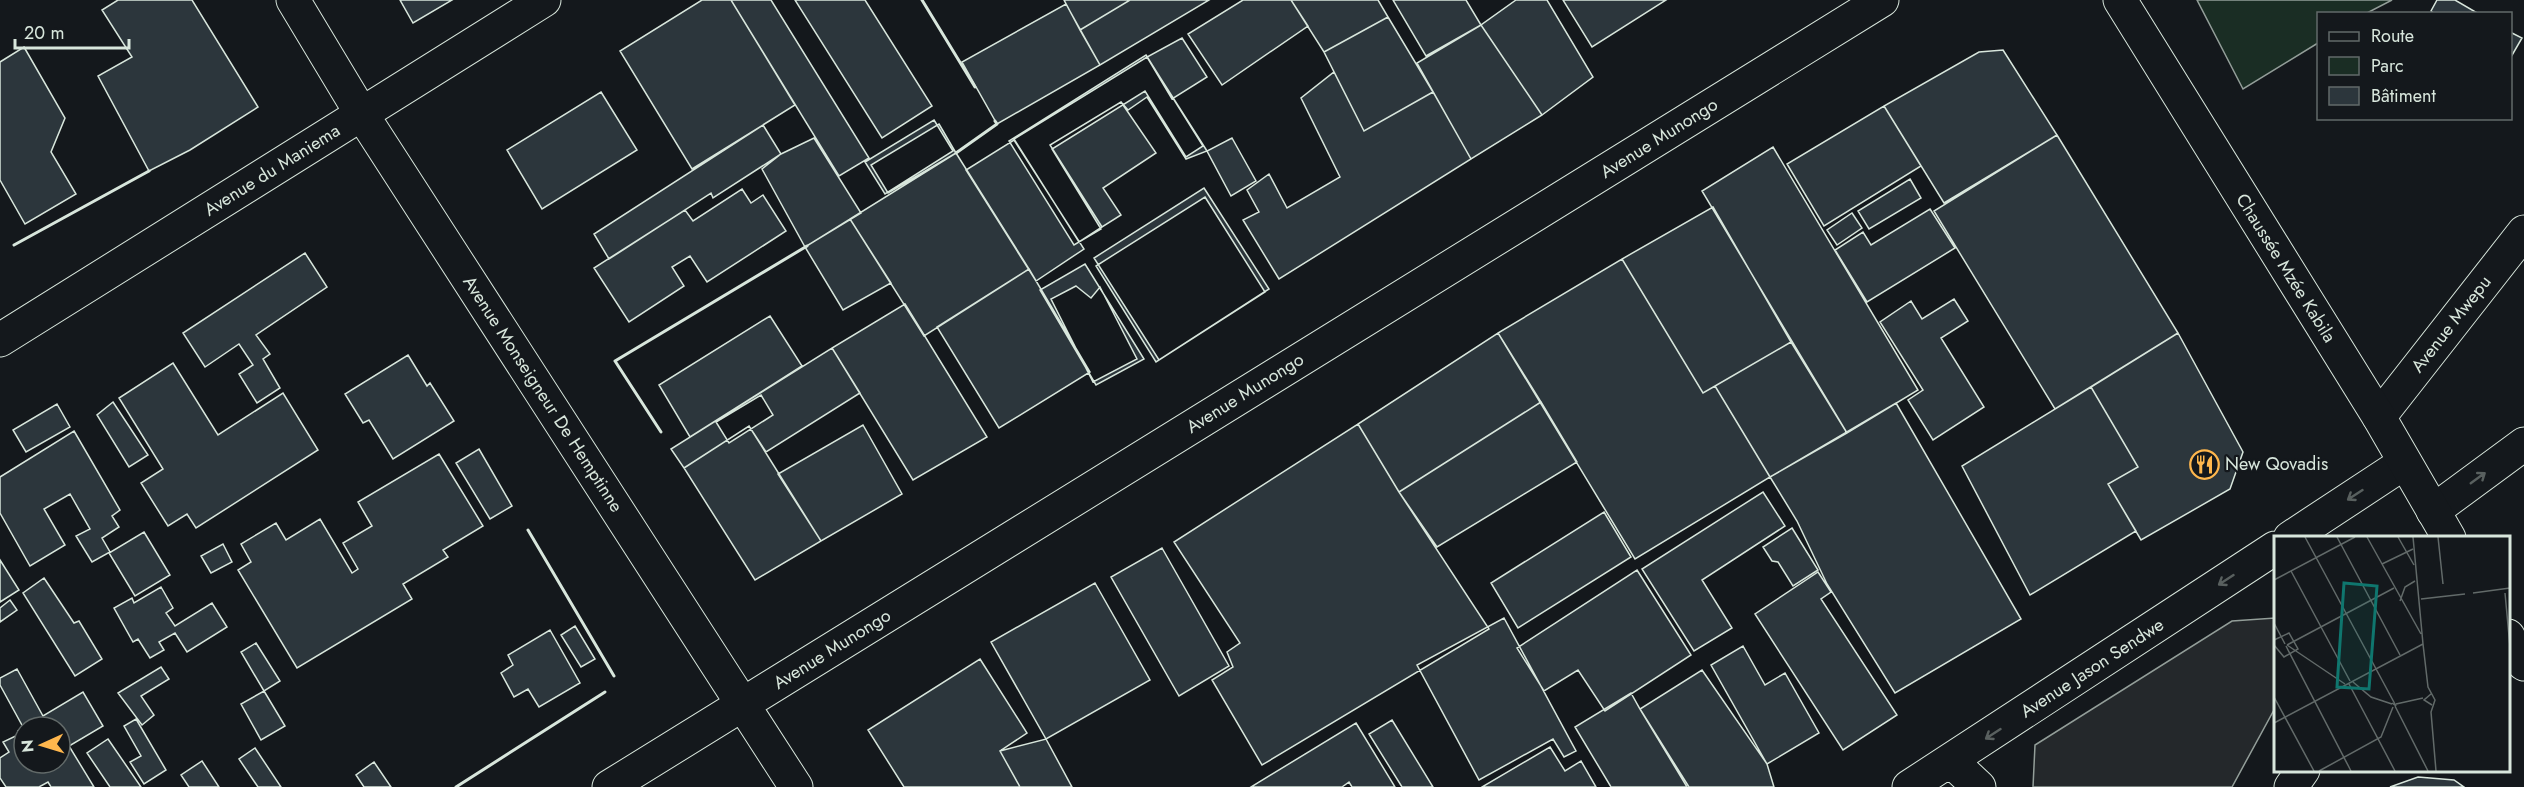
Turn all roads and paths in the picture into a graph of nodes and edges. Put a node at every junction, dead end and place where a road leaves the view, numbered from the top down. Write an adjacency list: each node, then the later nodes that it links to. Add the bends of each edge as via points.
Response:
1 (293, 0): 5 (main road, Avenue Monseigneur De Hemptinne)
2 (544, 0): 5 (main road, Avenue du Maniema)
3 (1882, 0): 16 (main road, Avenue Munongo)
4 (2120, 0): 8 (main road, Chaussée Mzée Kabila)
5 (361, 113): 7 (main road, Avenue du Maniema); 16 (main road, Avenue Monseigneur De Hemptinne)
6 (2524, 232): 8 (main road, Avenue Mwepu)
7 (0, 340)
8 (2379, 417): 10 (main road, Chaussée Mzée Kabila)
9 (2524, 444): 11 (main road, one-way to 9)
10 (2404, 463): 11 (main road, Chaussée Mzée Kabila); 12 (main road, one-way to 12)
11 (2441, 525)
12 (2293, 536)
13 (2274, 549): 17 (main road, Avenue Jason Sendwe, one-way to 17)
14 (2509, 638): 15 (main road)
15 (2524, 664)
16 (743, 704): 19 (main road, Avenue Munongo); 20 (main road, Avenue Monseigneur De Hemptinne)
17 (1951, 761): 21 (main road, Avenue Jason Sendwe); 22 (main road)
18 (2302, 772): 23 (main road)
19 (609, 787)
20 (796, 787)
21 (1909, 787)
22 (1979, 787)
23 (2291, 787)

